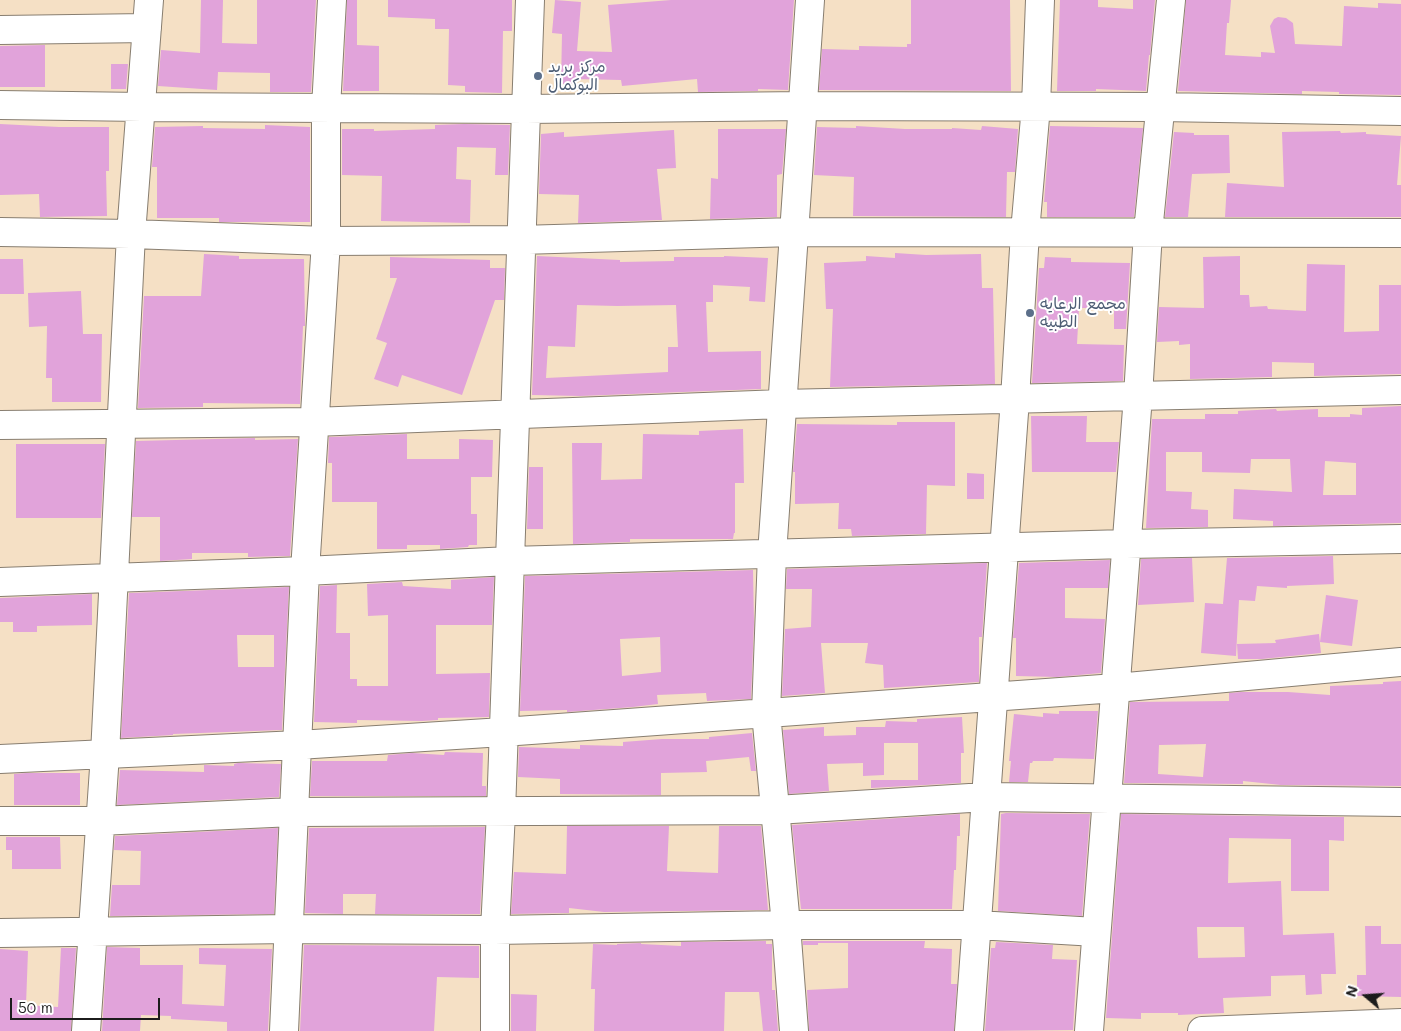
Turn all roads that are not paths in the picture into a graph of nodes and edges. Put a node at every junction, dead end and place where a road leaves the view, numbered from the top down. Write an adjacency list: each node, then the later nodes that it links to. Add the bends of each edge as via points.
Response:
1 (149, 0): 7 (street)
2 (332, 0): 14 (street)
3 (530, 0): 15 (street)
4 (810, 0): 10 (street)
5 (1040, 0): 11 (street)
6 (1171, 0): 12 (street)
7 (147, 28): 8 (street); 13 (street)
8 (0, 30)
9 (0, 104): 13 (street)
10 (804, 106): 11 (street); 15 (street); 18 (street)
11 (1036, 106): 12 (street); 19 (street)
12 (1159, 106): 16 (street); 20 (street)
13 (142, 107): 14 (street); 22 (street)
14 (326, 108): 15 (street); 24 (street)
15 (526, 109): 23 (street)
16 (1401, 111)
17 (0, 232): 22 (street)
18 (794, 232): 19 (street); 23 (street); 28 (street)
19 (1025, 232): 20 (street); 27 (street)
20 (1148, 232): 21 (street); 26 (street)
21 (1401, 233)
22 (131, 234): 24 (street); 31 (street)
23 (520, 240): 24 (street); 29 (street)
24 (326, 241): 30 (street)
25 (1401, 390): 26 (street)
26 (1138, 396): 27 (street); 34 (street)
27 (1015, 399): 28 (street); 35 (street)
28 (782, 404): 29 (street); 36 (street)
29 (514, 414): 30 (street); 37 (street)
30 (313, 422): 31 (street); 38 (street)
31 (120, 423): 32 (street); 39 (street)
32 (0, 425)
33 (1401, 539): 34 (street)
34 (1126, 544): 35 (street); 42 (street)
35 (1004, 548): 36 (street); 43 (street)
36 (772, 554): 37 (street); 44 (street)
37 (510, 561): 38 (street); 45 (street)
38 (305, 571): 39 (street); 46 (street)
39 (114, 578): 40 (street); 47 (street)
40 (0, 582)
41 (1401, 662): 42 (street)
42 (1116, 688): 43 (street); 50 (street)
43 (993, 697): 44 (street); 49 (street)
44 (766, 713): 45 (street); 52 (street)
45 (503, 732): 46 (street); 54 (street)
46 (298, 745): 47 (street); 53 (street)
47 (105, 754): 48 (street); 56 (street)
48 (0, 760)
49 (986, 796): 50 (street); 52 (street); 58 (street)
50 (1107, 798): 51 (street); 62 (street)
51 (1401, 802)
52 (776, 810): 54 (street); 57 (street)
53 (293, 812): 54 (street); 56 (street); 59 (street)
54 (501, 812): 60 (street)
55 (0, 821): 56 (street)
56 (99, 821): 61 (street)
57 (786, 925): 58 (street); 60 (street); 68 (street)
58 (977, 925): 62 (street); 69 (street)
59 (289, 929): 60 (street); 61 (street); 66 (street)
60 (495, 930): 67 (street)
61 (92, 932): 63 (street); 65 (street)
62 (1096, 932): 70 (street)
63 (0, 933)
64 (1401, 1022): 71 (street)
65 (86, 1031)
66 (284, 1031)
67 (495, 1031)
68 (794, 1031)
69 (969, 1031)
70 (1089, 1031)
71 (1202, 1031)

